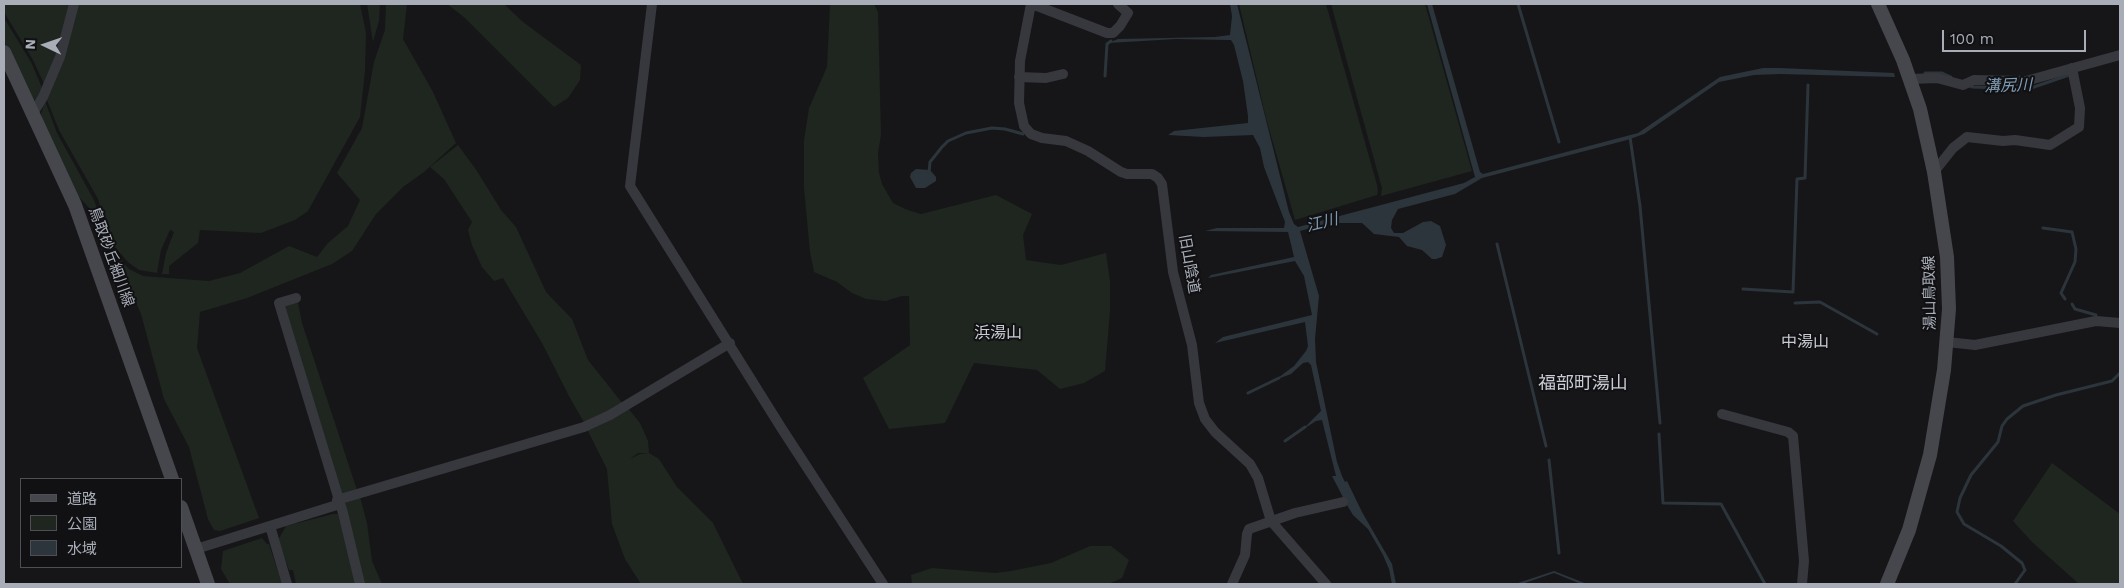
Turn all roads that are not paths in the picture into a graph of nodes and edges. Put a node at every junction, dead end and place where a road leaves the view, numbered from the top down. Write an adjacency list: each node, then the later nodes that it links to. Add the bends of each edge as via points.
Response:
1 (74, 4): 12 (street, via 60,57 44,97)
2 (652, 4): 17 (street, via 630,186)
3 (1032, 4): 4 (street, via 1113,33 1128,13); 10 (street, 旧山陰道, via 1023,42)
4 (1118, 4)
5 (1878, 4): 11 (main road, 湯山鳥取線)
6 (4, 52): 12 (main road, 鳥取砂丘細川線)
7 (2120, 55): 8 (street)
8 (2072, 68): 11 (street, via 2026,82 1974,80 1963,85 1937,78); 13 (street, via 2080,108 2079,127 2050,145 1967,137 1953,148)
9 (1063, 74): 10 (street, via 1046,78)
10 (1020, 77): 23 (street, 旧山陰道, via 1021,115 1031,134 1066,141 1121,172 1152,174 1162,184 1173,272 1192,346 1199,403 1215,432 1250,464 1258,478)
11 (1910, 79): 13 (main road, 湯山鳥取線)
12 (33, 113): 19 (main road, 鳥取砂丘細川線, via 76,205)
13 (1934, 172): 16 (main road, 湯山鳥取線, via 1948,257)
14 (296, 298): 20 (street, via 279,303)
15 (2120, 323): 16 (street, via 2096,321 1975,345)
16 (1947, 342): 33 (main road, 湯山鳥取線, via 1930,455 1909,530)
17 (730, 343): 20 (street, via 610,415 584,427); 29 (street)
18 (1722, 414): 32 (street, via 1793,436 1804,561)
19 (172, 478)
20 (338, 502): 24 (street); 28 (street)
21 (1342, 502): 23 (street)
22 (182, 510): 25 (main road)
23 (1271, 521): 30 (street, via 1249,529 1243,561); 31 (street, 旧山陰道)
24 (270, 526): 25 (street); 27 (street)
25 (196, 549): 26 (main road)
26 (208, 584)
27 (286, 584)
28 (360, 584)
29 (883, 584)
30 (1232, 584)
31 (1326, 584)
32 (1802, 584)
33 (1887, 584)

